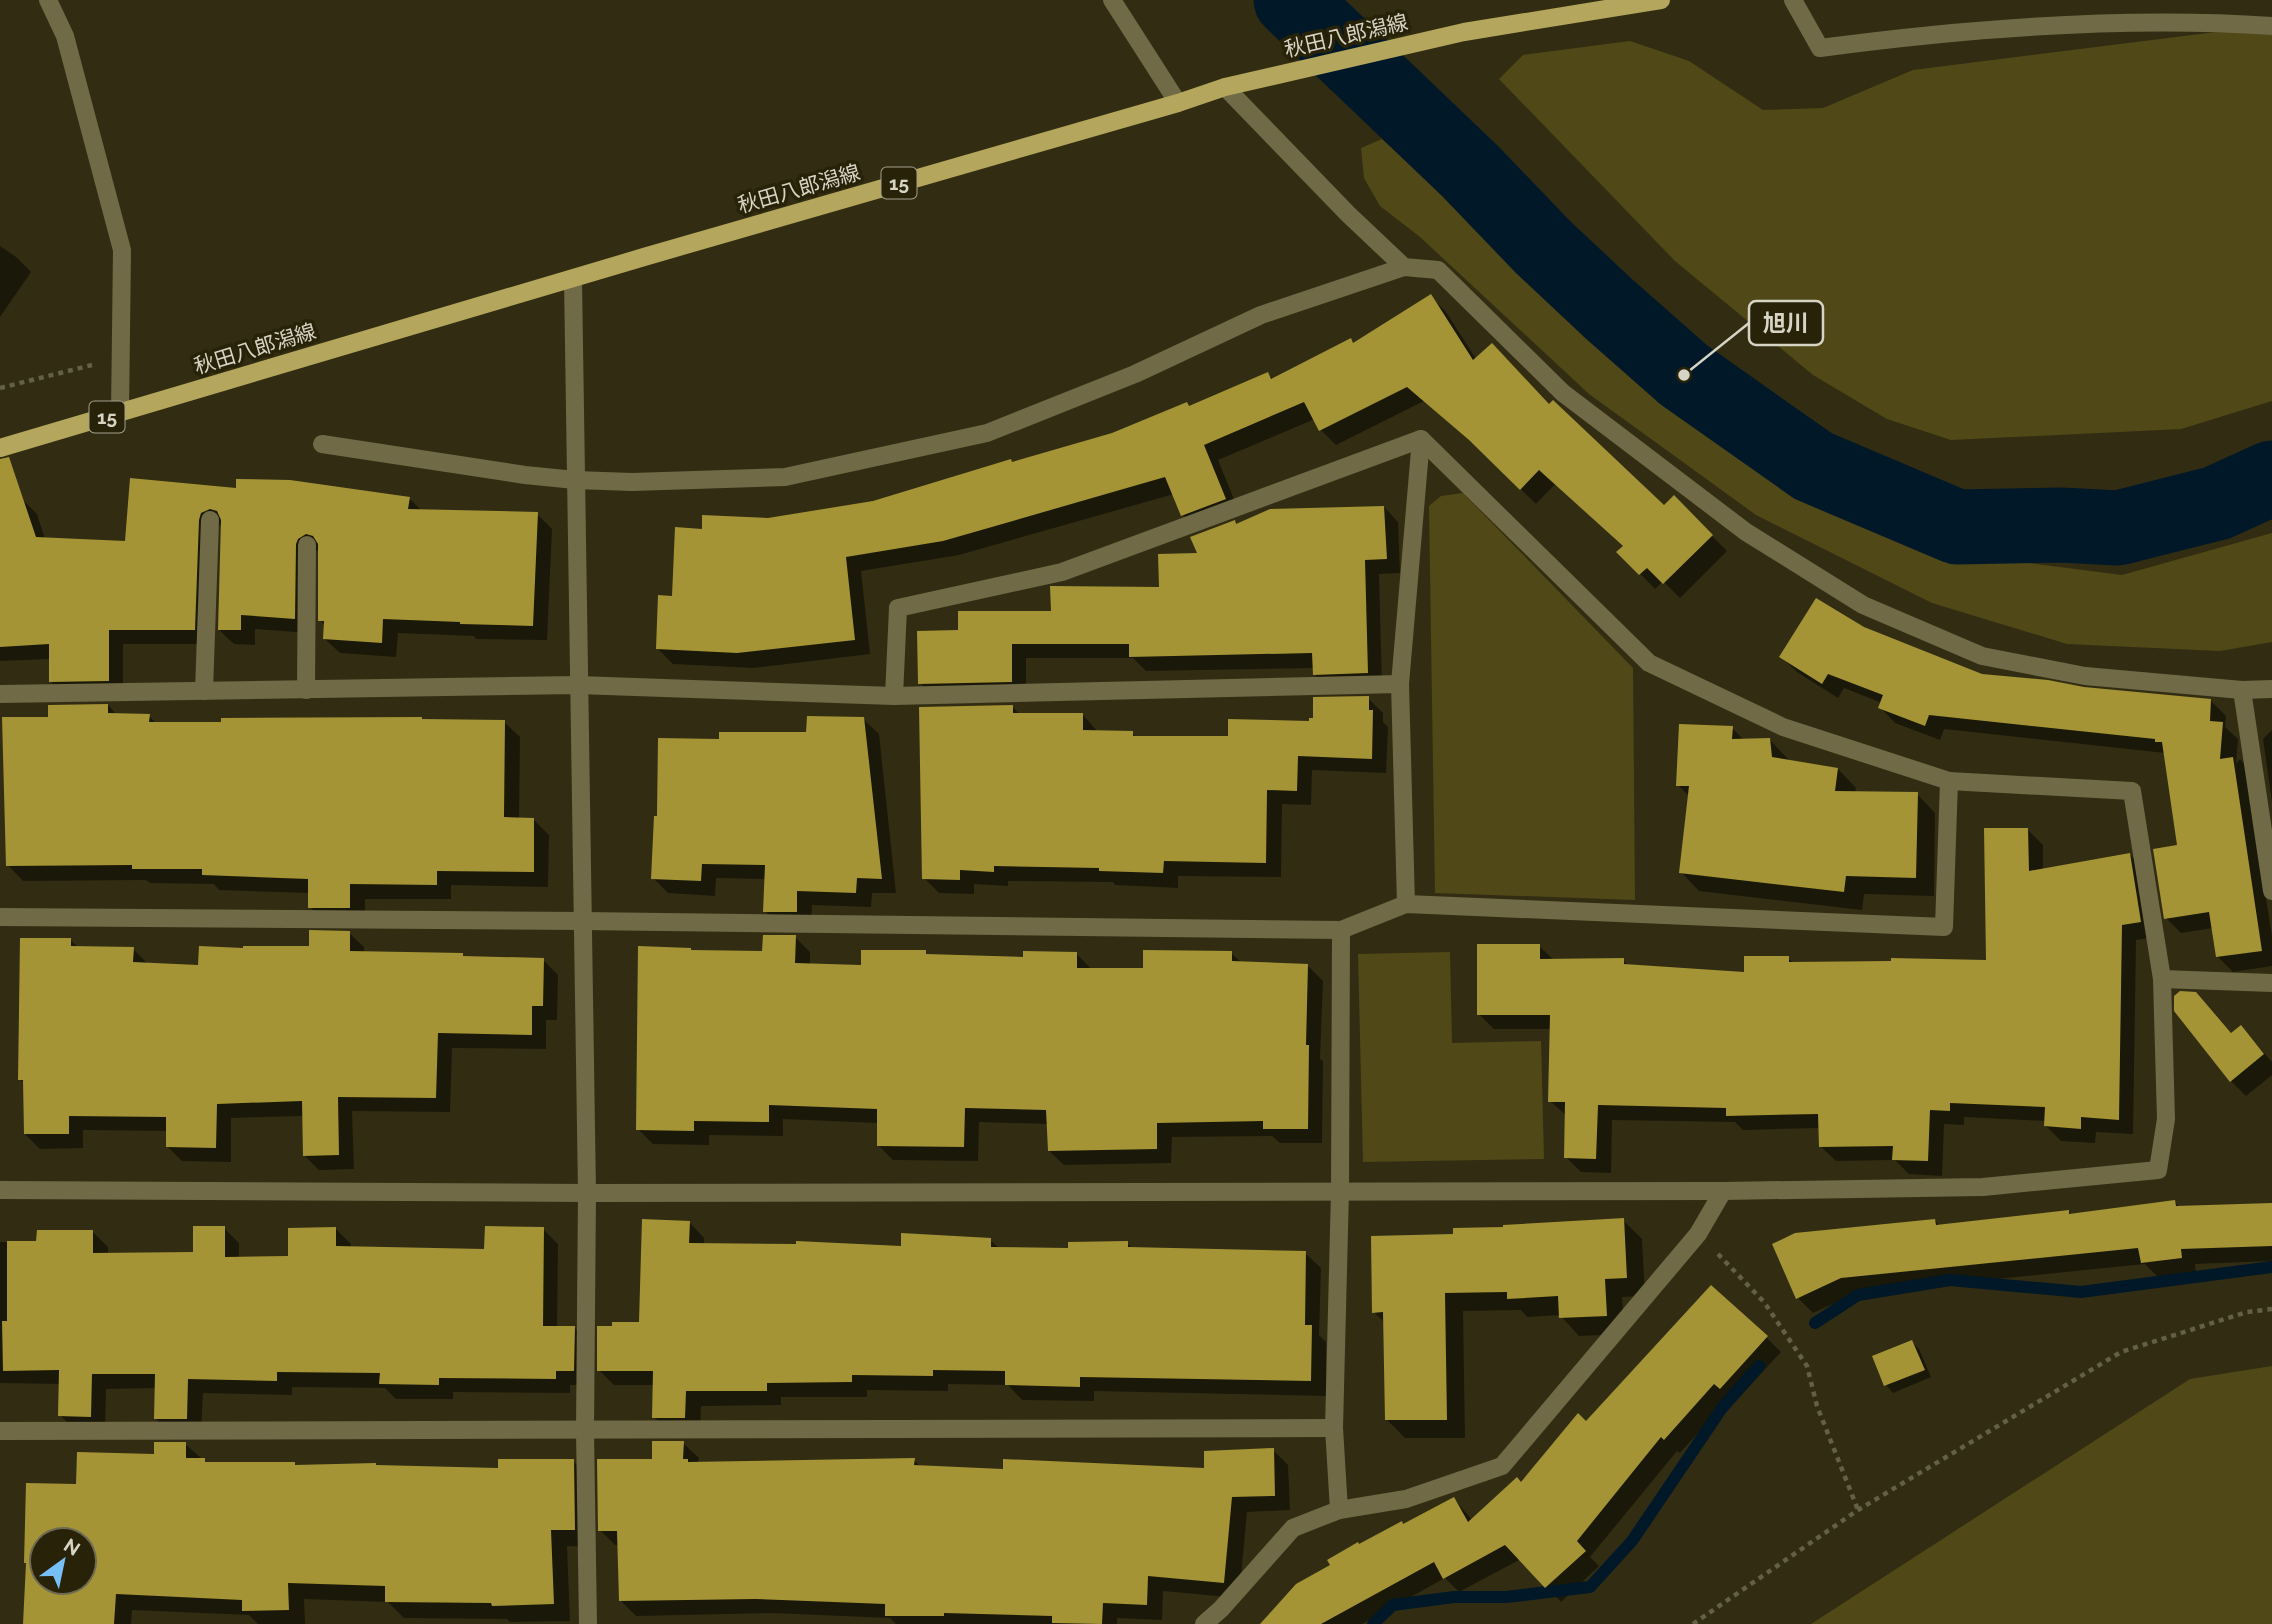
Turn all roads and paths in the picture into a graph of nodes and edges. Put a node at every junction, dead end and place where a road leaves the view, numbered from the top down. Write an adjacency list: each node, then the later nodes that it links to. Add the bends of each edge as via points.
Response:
1 (48, 0): 11 (street, via 65,36 121,250)
2 (1112, 0): 8 (street)
3 (1661, 0): 5 (main road, 秋田八郎潟線 / 15)
4 (1793, 0): 6 (street, via 1820,48 2008,29 2203,21)
5 (1653, 1): 7 (main road, 秋田八郎潟線 / 15, via 1464,32)
6 (2272, 26)
7 (1225, 87): 8 (main road, 秋田八郎潟線 / 15); 9 (street)
8 (1178, 103): 10 (main road, 秋田八郎潟線 / 15)
9 (1404, 267): 17 (street, via 1261,314 1135,374 987,433 785,477); 24 (street, via 1438,270 1563,393 1746,532 1863,605 1982,656 2085,676)
10 (573, 279): 13 (main road, 秋田八郎潟線 / 15); 17 (street)
11 (120, 358): 12 (path); 13 (street)
12 (0, 388)
13 (120, 413): 16 (main road, 秋田八郎潟線 / 15)
14 (1421, 439): 20 (street); 27 (street, via 1062,572 898,608); 28 (street, via 1649,663 1783,727)
15 (322, 444): 17 (street)
16 (0, 448)
17 (575, 480): 21 (street)
18 (210, 520): 25 (street)
19 (307, 545): 23 (street)
20 (1401, 684): 27 (street); 30 (street)
21 (578, 685): 23 (street); 27 (street); 32 (street)
22 (2272, 689): 24 (street)
23 (306, 690): 25 (street)
24 (2242, 690): 29 (street)
25 (204, 691): 26 (street)
26 (0, 694)
27 (894, 696)
28 (1949, 781): 30 (street, via 1944,927); 34 (street, via 2132,791)
29 (2272, 891)
30 (1406, 904): 33 (street)
31 (0, 917): 32 (street)
32 (582, 921): 33 (street); 39 (street)
33 (1341, 930): 37 (street)
34 (2162, 979): 35 (street); 38 (street, via 2166,1119 2158,1170 1983,1187)
35 (2272, 983)
36 (0, 1189): 39 (street)
37 (1340, 1191): 38 (street); 39 (street); 42 (street)
38 (1723, 1191): 40 (street)
39 (587, 1193): 44 (street)
40 (1698, 1234): 45 (street, via 1502,1466 1406,1499); 46 (path, via 1765,1302 1807,1366 1817,1406)
41 (2272, 1309): 46 (path, via 2247,1312 2121,1352)
42 (1334, 1428): 44 (street); 45 (street)
43 (0, 1431): 44 (street)
44 (585, 1431): 47 (street)
45 (1339, 1510): 48 (street, via 1293,1528)
46 (1858, 1510): 49 (path)
47 (588, 1624)
48 (1204, 1624)
49 (1693, 1624)

